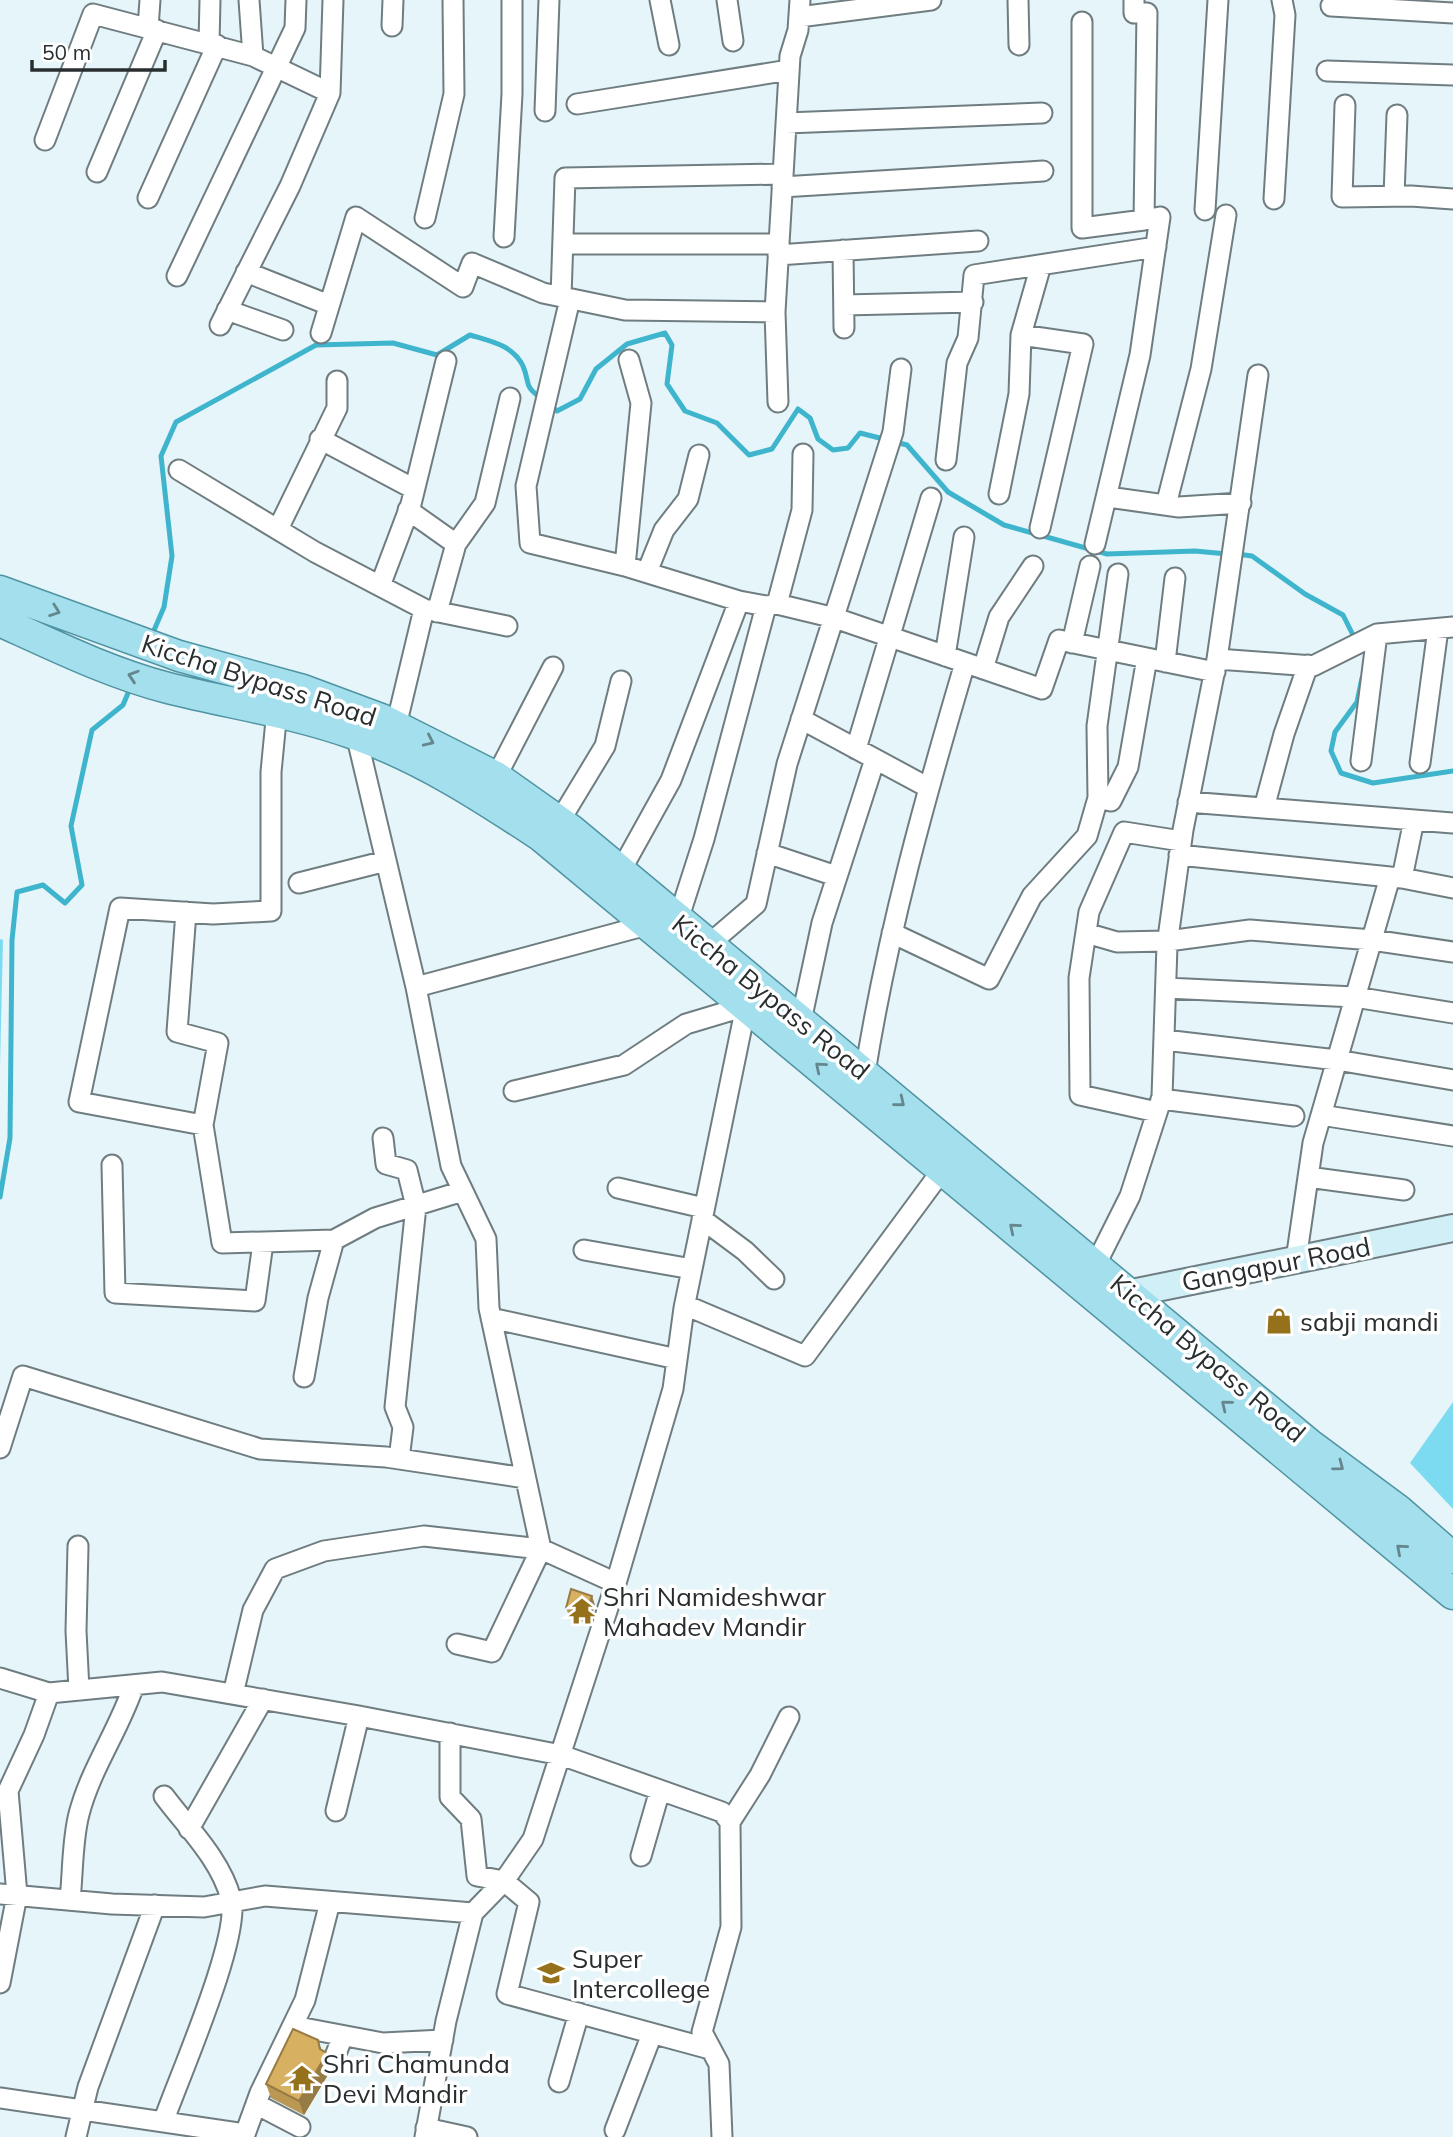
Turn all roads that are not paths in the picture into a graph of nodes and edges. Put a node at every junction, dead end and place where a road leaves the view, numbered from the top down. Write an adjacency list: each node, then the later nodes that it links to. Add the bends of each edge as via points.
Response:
1 (150, 0): 24 (street)
2 (210, 0): 26 (street)
3 (249, 0): 29 (street)
4 (296, 0): 30 (street, via 295,28)
5 (333, 0): 34 (street)
6 (393, 0): 23 (street)
7 (453, 0): 51 (street, via 454,94)
8 (512, 0): 53 (street)
9 (549, 0): 37 (street)
10 (660, 0): 27 (street)
11 (727, 0): 25 (street)
12 (931, 0): 17 (street)
13 (1018, 0): 28 (street)
14 (1134, 0): 52 (street, via 1135,13 1147,13)
15 (1218, 0): 49 (street)
16 (1282, 0): 47 (street, via 1285,15)
17 (895, 3): 18 (street)
18 (834, 5): 20 (street)
19 (1331, 6): 21 (street)
20 (799, 8): 31 (street)
21 (1453, 13)
22 (1082, 22): 52 (street, via 1082,228)
23 (392, 26)
24 (152, 29): 26 (street); 41 (street, via 93,15); 43 (street)
25 (733, 41)
26 (213, 44): 29 (street); 46 (street)
27 (669, 45)
28 (1019, 45)
29 (253, 56): 30 (street)
30 (277, 67): 34 (street); 61 (street)
31 (789, 70): 35 (street); 40 (street)
32 (1327, 71): 33 (street)
33 (1453, 75)
34 (330, 93): 60 (street)
35 (577, 104)
36 (1345, 105): 45 (street, via 1342,197)
37 (545, 111)
38 (1042, 113): 40 (street)
39 (1397, 115): 45 (street)
40 (786, 123): 44 (street)
41 (45, 140)
42 (1043, 171): 44 (street)
43 (97, 172)
44 (783, 181): 55 (street, via 565,178); 57 (street)
45 (1394, 196): 48 (street)
46 (148, 198)
47 (1274, 200)
48 (1453, 200)
49 (1205, 211)
50 (1226, 215): 88 (street, via 1201,369)
51 (425, 218)
52 (1144, 220): 56 (street, via 1160,217)
53 (504, 237)
54 (978, 241): 58 (street)
55 (564, 244): 57 (street); 62 (street)
56 (1157, 247): 59 (street); 85 (street, via 1140,355)
57 (778, 250): 58 (street); 66 (street)
58 (843, 250): 65 (street)
59 (1041, 265): 63 (street, via 974,275); 70 (street)
60 (246, 272): 64 (street); 68 (street, via 224,317)
61 (177, 276)
62 (565, 298): 64 (street, via 472,263 463,287 356,217); 66 (street, via 625,310); 95 (street, via 550,389 526,486 530,542)
63 (973, 302): 65 (street); 81 (street, via 968,338 957,363)
64 (329, 305): 69 (street)
65 (844, 305): 67 (street)
66 (775, 312): 77 (street)
67 (844, 328)
68 (283, 330)
69 (321, 333)
70 (1021, 335): 84 (street, via 1019,394); 90 (street, via 1083,344)
71 (629, 360): 95 (street, via 641,403)
72 (446, 361): 83 (street)
73 (901, 369): 106 (street, via 890,442)
74 (1258, 375): 87 (street)
75 (337, 381): 78 (street, via 337,408)
76 (510, 398): 93 (street, via 485,503)
77 (778, 402)
78 (320, 439): 83 (street); 91 (street)
79 (803, 454): 104 (street, via 802,510)
80 (699, 455): 98 (street, via 688,499 664,530)
81 (946, 460)
82 (179, 470): 91 (street)
83 (414, 489): 89 (street)
84 (999, 494)
85 (1108, 497): 88 (street); 94 (street)
86 (931, 498): 110 (street)
87 (1241, 503): 88 (street); 117 (street)
88 (1166, 505)
89 (408, 510): 93 (street); 101 (street)
90 (1040, 528)
91 (278, 529): 101 (street)
92 (964, 537): 114 (street)
93 (456, 544): 105 (street)
94 (1095, 544)
95 (625, 566): 98 (street)
96 (1033, 566): 116 (street)
97 (1090, 566): 112 (street)
98 (647, 572): 103 (street)
99 (1118, 574): 113 (street)
100 (1175, 578): 115 (street)
101 (380, 586): 105 (street)
102 (0, 591): 123 (main road, Kiccha Bypass Road, one-way to 123, via 179,656 303,690)
103 (739, 601): 104 (street); 140 (street, via 671,780)
104 (771, 605): 106 (street); 146 (street)
105 (430, 611): 108 (street); 123 (street)
106 (835, 618): 110 (street); 122 (street)
107 (0, 621): 121 (main road, one-way to 107, via 167,688 98,665)
108 (507, 626)
109 (1446, 628): 111 (street); 128 (street)
110 (888, 636): 114 (street); 125 (street)
111 (1373, 636): 118 (street); 127 (street)
112 (1072, 643): 113 (street); 116 (street, via 1059,640 1042,689)
113 (1110, 650): 115 (street); 131 (street, via 1097,726)
114 (945, 656): 116 (street)
115 (1156, 660): 117 (street); 131 (street, via 1128,767 1111,801)
116 (974, 666): 130 (street)
117 (1216, 666): 118 (street); 132 (street)
118 (1308, 666): 133 (street)
119 (554, 667): 129 (street)
120 (621, 681): 135 (street, via 605,746)
121 (278, 710): 124 (main road); 145 (street, via 271,772 271,911)
122 (802, 719): 125 (street); 138 (street)
123 (396, 726): 129 (main road, Kiccha Bypass Road, one-way to 129)
124 (356, 734): 129 (main road, via 425,765); 139 (street)
125 (856, 749): 126 (street)
126 (875, 759): 130 (street); 141 (street)
127 (1361, 761)
128 (1420, 763)
129 (484, 780): 135 (main road, Kiccha Bypass Road); 147 (main road, via 541,836)
130 (929, 788): 148 (street)
131 (1098, 798): 148 (street, via 1087,836 1032,896 989,979)
132 (1188, 802): 133 (street); 137 (street)
133 (1264, 808): 134 (street)
134 (1414, 820): 136 (street); 142 (street)
135 (559, 822): 140 (main road, Kiccha Bypass Road)
136 (1453, 823)
137 (1180, 848): 142 (street); 149 (street, via 1124,832 1089,912); 151 (street)
138 (767, 852): 141 (street); 152 (street, via 756,904)
139 (386, 861): 143 (street); 154 (street)
140 (620, 872): 146 (main road, Kiccha Bypass Road)
141 (836, 876): 159 (street)
142 (1396, 877): 144 (street); 150 (street)
143 (299, 883)
144 (1453, 888)
145 (186, 912): 168 (street, via 177,1032 218,1043); 168 (street, via 120,908 79,1101)
146 (678, 920): 152 (main road, Kiccha Bypass Road)
147 (647, 925): 154 (street); 156 (main road)
148 (892, 933): 163 (street)
149 (1086, 933): 151 (street, via 1117,942); 165 (street, via 1079,978 1080,1095)
150 (1372, 940): 151 (street, via 1250,930); 153 (street); 157 (street)
151 (1168, 941): 155 (street)
152 (709, 944): 156 (main road, Kiccha Bypass Road)
153 (1453, 952)
154 (416, 987): 176 (street, via 452,1166)
155 (1166, 988): 157 (street); 160 (street)
156 (753, 997): 159 (main road, Kiccha Bypass Road); 163 (main road, one-way to 156); 164 (street, via 687,1024 624,1065); 178 (street)
157 (1355, 997): 158 (street); 161 (street)
158 (1453, 1013)
159 (801, 1021): 163 (main road, Kiccha Bypass Road)
160 (1164, 1040): 161 (street); 165 (street)
161 (1337, 1060): 162 (street); 166 (street)
162 (1453, 1080)
163 (856, 1082): 172 (main road); 182 (main road, Kiccha Bypass Road, one-way to 182)
164 (514, 1091)
165 (1159, 1106): 167 (street); 187 (street, via 1130,1196)
166 (1321, 1115): 169 (street); 173 (street)
167 (1294, 1116)
168 (203, 1125): 181 (street, via 222,1244)
169 (1453, 1136)
170 (383, 1138): 177 (street, via 386,1164 407,1170)
171 (112, 1165): 181 (street, via 115,1293 255,1301)
172 (943, 1170): 182 (main road, one-way to 172); 189 (street, via 805,1356)
173 (1308, 1177): 175 (street); 184 (street)
174 (618, 1188): 178 (street)
175 (1404, 1190)
176 (463, 1191): 177 (street); 190 (street, via 486,1240)
177 (416, 1206): 180 (street, via 375,1218); 195 (street, via 395,1407 402,1427)
178 (703, 1213): 185 (street); 186 (street)
179 (1453, 1228): 184 (street, Gangapur Road)
180 (334, 1240): 181 (street); 193 (street)
181 (263, 1243)
182 (1060, 1250): 187 (main road, Kiccha Bypass Road)
183 (584, 1251): 185 (street)
184 (1296, 1260): 188 (street, Gangapur Road)
185 (692, 1269): 189 (street)
186 (774, 1279)
187 (1093, 1283): 188 (main road, Kiccha Bypass Road); 191 (main road)
188 (1130, 1293): 191 (main road, Kiccha Bypass Road)
189 (685, 1305): 192 (street)
190 (491, 1318): 192 (street); 196 (street)
191 (1160, 1335): 199 (main road, Kiccha Bypass Road, one-way to 199); 201 (main road, one-way to 191)
192 (677, 1359): 200 (street, via 673,1389)
193 (304, 1377)
194 (0, 1448): 195 (street, via 23,1376 260,1449)
195 (399, 1459): 196 (street)
196 (525, 1478): 198 (street)
197 (78, 1546): 205 (street)
198 (541, 1549): 200 (street); 202 (street, via 492,1652); 207 (street, via 424,1536 324,1551 275,1569 253,1610)
199 (1453, 1558)
200 (617, 1583): 212 (street)
201 (1453, 1594)
202 (457, 1644)
203 (0, 1678): 206 (street)
204 (134, 1685): 205 (street); 207 (street, via 162,1682); 221 (street, via 79,1816)
205 (79, 1690): 206 (street)
206 (49, 1693): 220 (street, via 8,1791)
207 (233, 1694): 208 (street)
208 (262, 1699): 209 (street); 217 (street)
209 (359, 1716): 211 (street); 215 (street)
210 (789, 1717): 216 (street)
211 (450, 1733): 212 (street); 219 (street, via 450,1797 471,1819 477,1875)
212 (561, 1755): 213 (street); 219 (street, via 533,1839)
213 (660, 1790): 216 (street, via 722,1812); 218 (street)
214 (164, 1796): 217 (street)
215 (336, 1811)
216 (730, 1822): 232 (street, via 731,1927 702,2032)
217 (189, 1829): 222 (street, via 218,1866)
218 (641, 1856)
219 (504, 1881): 225 (street); 227 (street, via 529,1902 507,1994)
220 (8, 1895): 221 (street); 226 (street)
221 (70, 1900): 224 (street)
222 (232, 1902): 223 (street, via 265,1896); 224 (street, via 204,1907); 238 (street, via 227,1949)
223 (330, 1902): 225 (street); 228 (street, via 305,2000)
224 (155, 1905): 237 (street)
225 (473, 1913): 231 (street)
226 (0, 1983)
227 (579, 2013): 229 (street); 234 (street)
228 (293, 2026): 230 (street); 236 (street)
229 (652, 2034): 232 (street); 240 (street)
230 (343, 2036): 231 (street, via 383,2043); 233 (street)
231 (443, 2040): 241 (street)
232 (710, 2049): 245 (street, via 719,2064)
233 (335, 2056)
234 (559, 2082)
235 (0, 2098): 237 (street)
236 (256, 2104): 239 (street); 242 (street)
237 (82, 2111): 238 (street); 243 (street)
238 (164, 2120): 242 (street)
239 (300, 2127)
240 (615, 2130)
241 (425, 2133): 244 (street)
242 (244, 2135)
243 (76, 2137)
244 (467, 2137)
245 (722, 2137)

